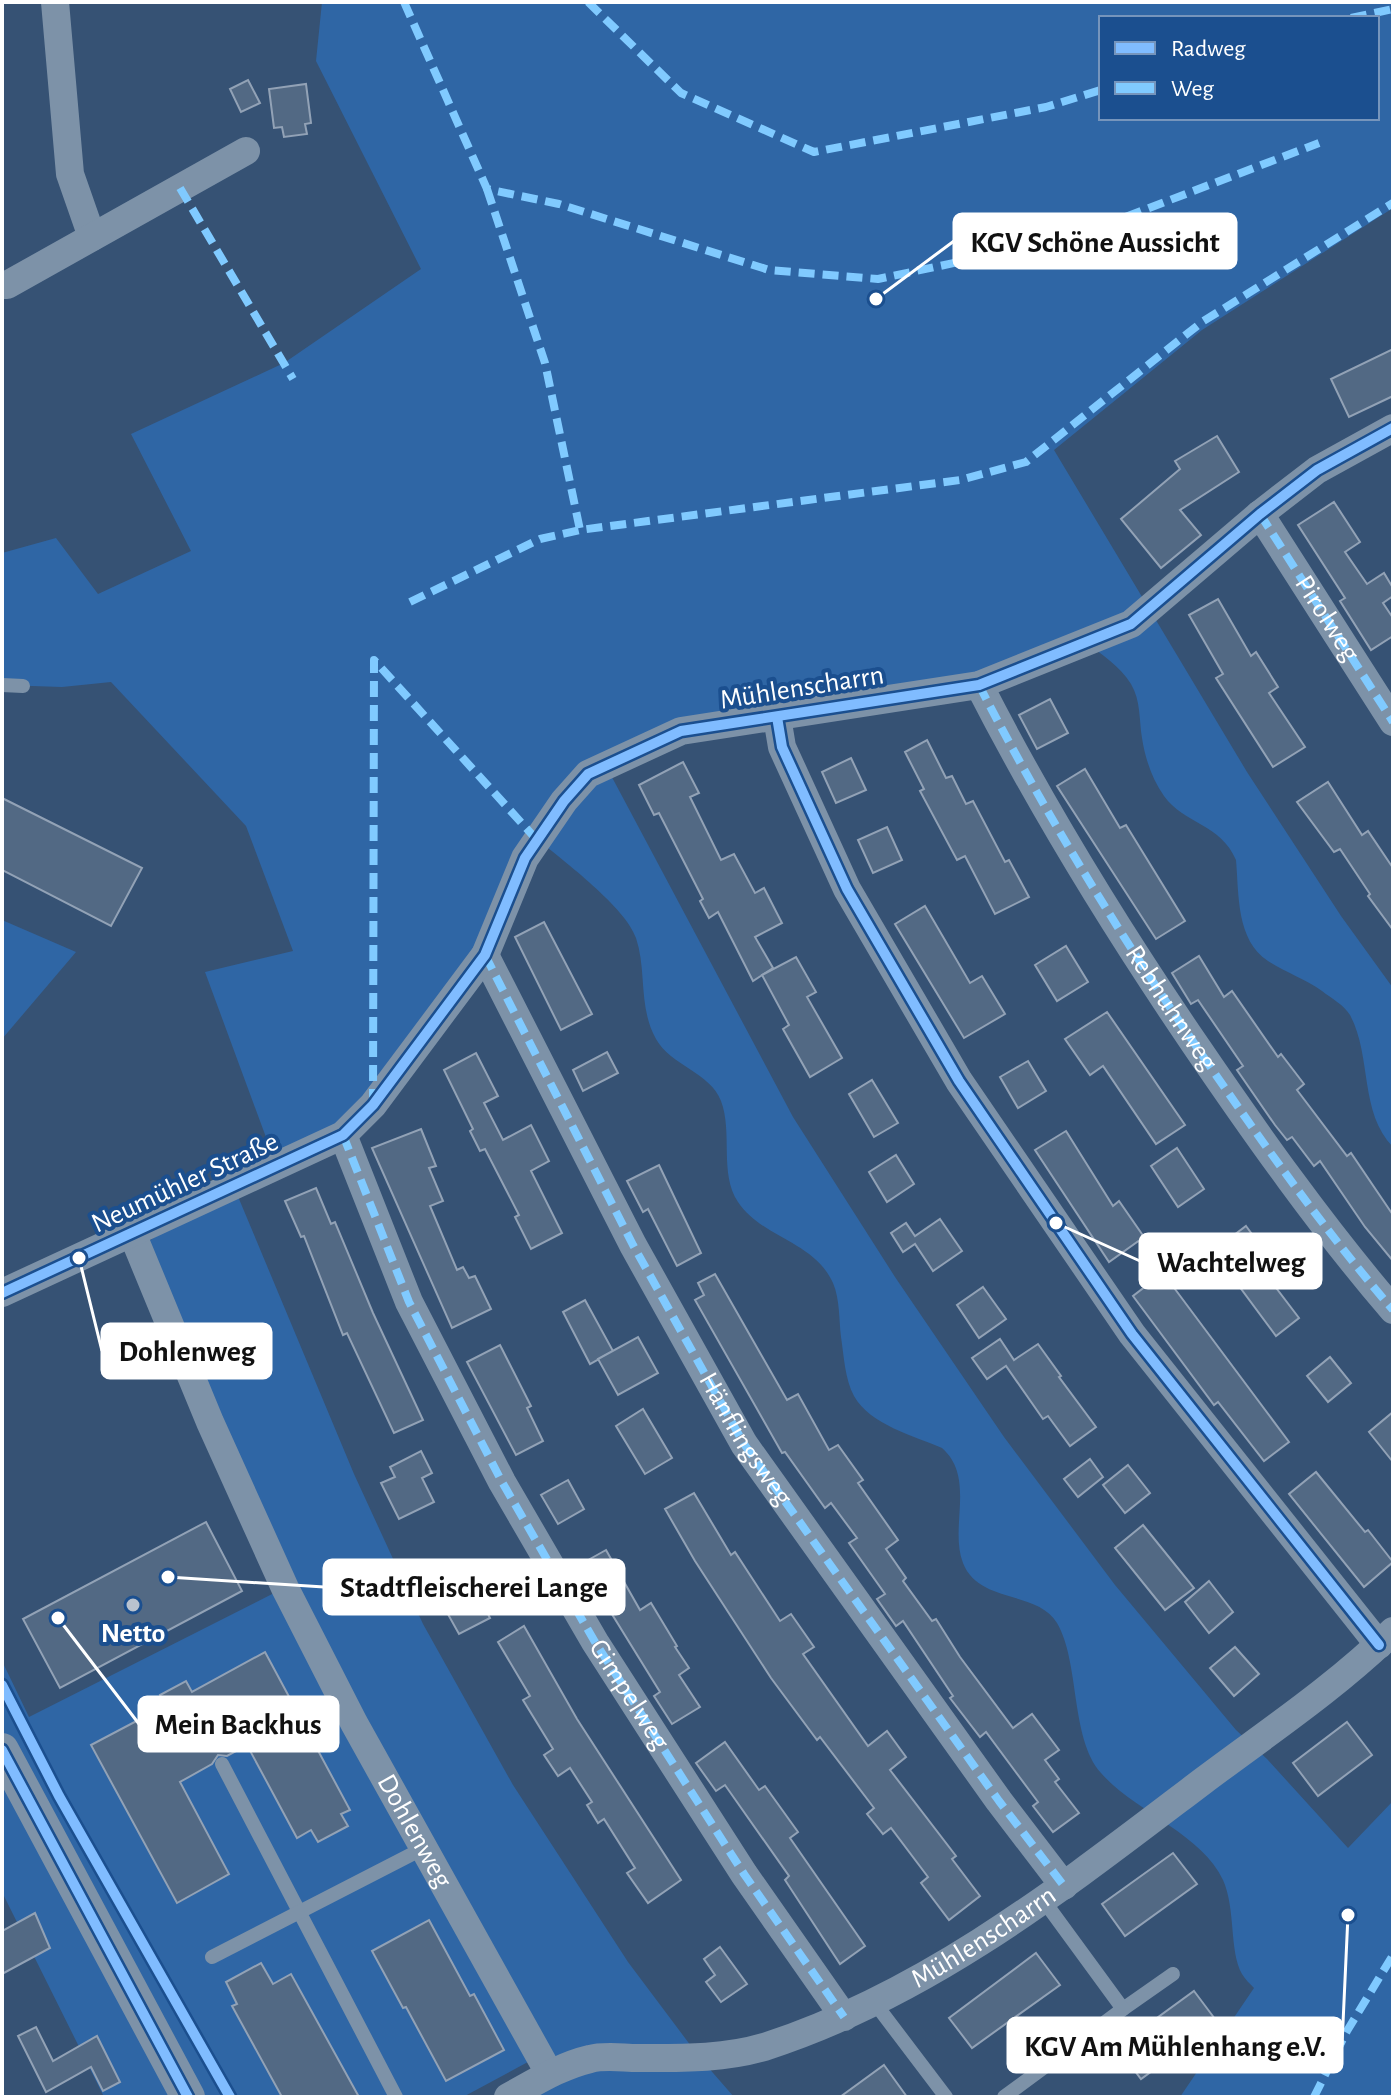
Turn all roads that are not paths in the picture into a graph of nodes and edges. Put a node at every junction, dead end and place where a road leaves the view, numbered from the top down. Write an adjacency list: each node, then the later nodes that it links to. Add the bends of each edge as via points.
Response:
1 (55, 2): 3 (street, via 70,174)
2 (246, 151): 3 (street)
3 (92, 237): 4 (street)
4 (2, 285)
5 (1393, 428): 6 (street, Mühlenscharrn, via 1317,470)
6 (1260, 514): 8 (street, Mühlenscharrn, via 1131,624); 11 (street, Pirolweg)
7 (2, 685): 9 (lane)
8 (979, 685): 10 (street, Mühlenscharrn); 16 (street, Rebhuhnweg, via 1045,809 1150,977 1246,1120)
9 (23, 686)
10 (777, 717): 12 (street, Mühlenscharrn, via 681,731 588,774 525,858); 17 (street, via 782,747 847,889 959,1081 1132,1334)
11 (1393, 722)
12 (485, 955): 13 (street, Mühlenscharrn, via 373,1105); 21 (street, Hänflingsweg, via 633,1245 744,1444 999,1801)
13 (343, 1135): 14 (street, Neumühler Straße); 27 (street, Gimpelweg, via 409,1302 502,1482 603,1655)
14 (132, 1233): 15 (street, Neumühler Straße); 20 (street, Dohlenweg, via 285,1588)
15 (2, 1293)
16 (1393, 1310)
17 (1386, 1638): 21 (street, Mühlenscharrn)
18 (2, 1750): 29 (street)
19 (222, 1764): 22 (lane)
20 (422, 1849): 22 (lane); 28 (street, Dohlenweg)
21 (1054, 1894): 25 (street, Mühlenscharrn); 26 (lane)
22 (299, 1912): 23 (lane); 30 (lane)
23 (212, 1957)
24 (1173, 1974): 26 (lane)
25 (874, 2002): 27 (street, Mühlenscharrn); 32 (lane)
26 (1123, 2009): 33 (lane)
27 (844, 2017): 28 (street, Mühlenscharrn, via 761,2048 700,2058 592,2058)
28 (549, 2073): 31 (street, Mühlenscharrn)
29 (188, 2097)
30 (396, 2097)
31 (508, 2097)
32 (946, 2097)
33 (1004, 2097)

